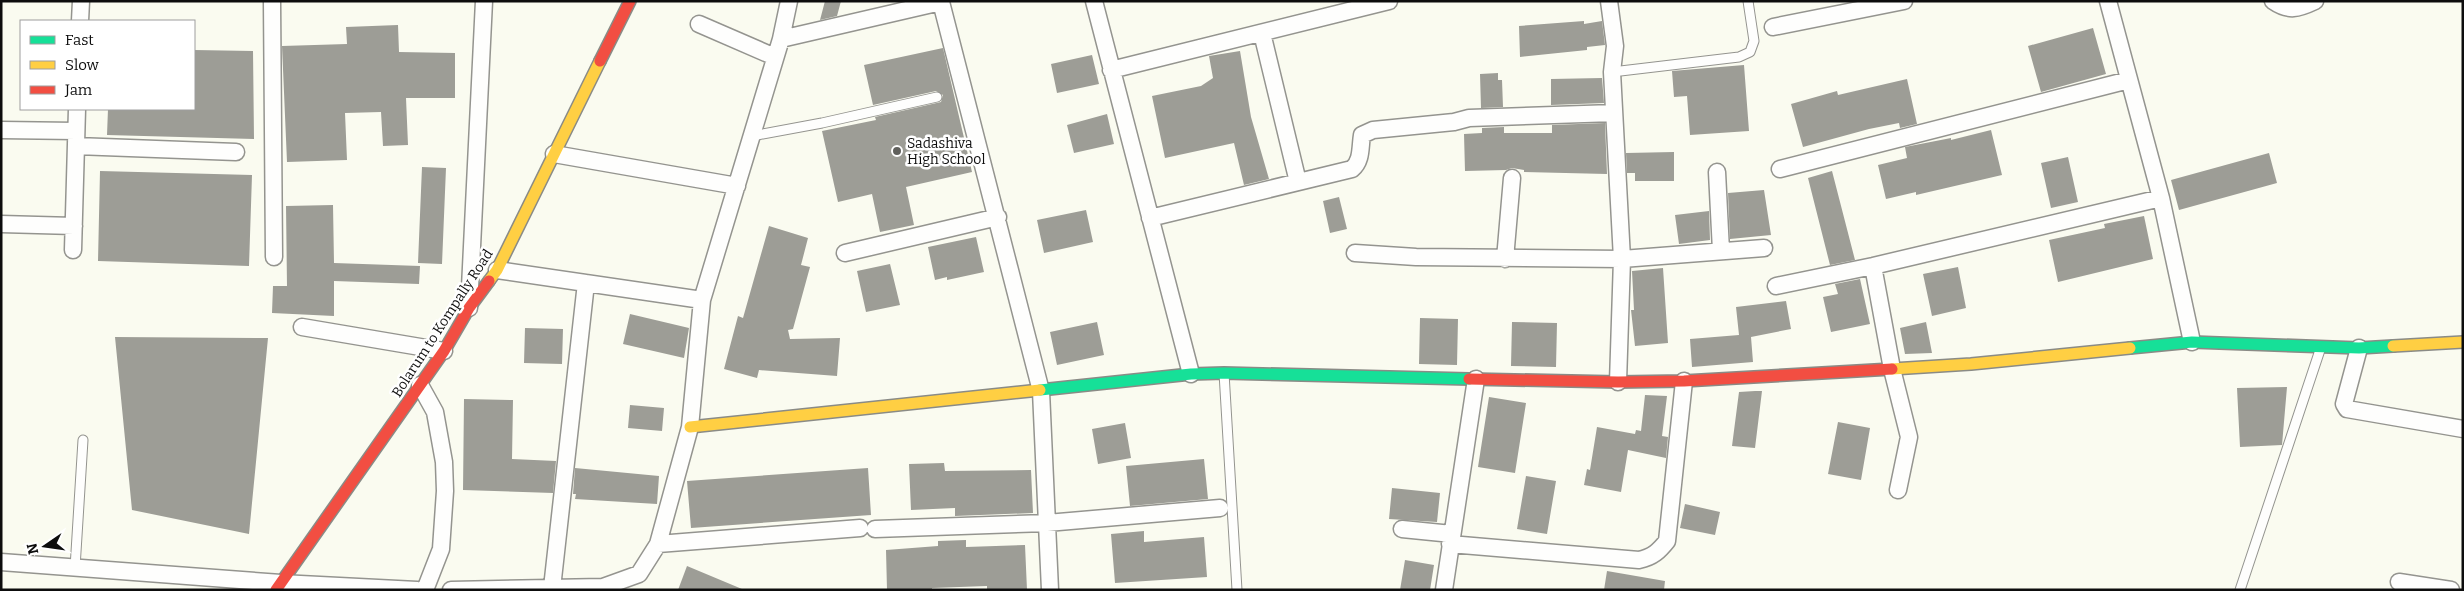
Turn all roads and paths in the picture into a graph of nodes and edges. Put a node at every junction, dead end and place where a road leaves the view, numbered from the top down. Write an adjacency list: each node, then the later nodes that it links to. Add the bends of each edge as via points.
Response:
1 (81, 1): 15 (street)
2 (272, 1): 47 (street)
3 (484, 1): 55 (street)
4 (630, 1): 31 (street, Bolarum to Kompally Road)
5 (789, 1): 19 (street)
6 (942, 1): 19 (street); 38 (street)
7 (1094, 1): 21 (street)
8 (1389, 1): 18 (street)
9 (1609, 1): 22 (street, via 1615,46)
10 (1748, 1): 22 (lane, via 1754,41 1750,52 1739,57)
11 (1904, 1): 17 (street)
12 (2108, 1): 23 (street)
13 (2273, 1): 14 (street, via 2294,10)
14 (2315, 1)
15 (80, 20)
16 (699, 24): 20 (street)
17 (1773, 27)
18 (1262, 33): 21 (street); 35 (street)
19 (781, 39): 20 (street)
20 (775, 58): 28 (street)
21 (1111, 70): 39 (street)
22 (1612, 72): 26 (street)
23 (2129, 80): 32 (street); 37 (street)
24 (936, 96): 28 (lane)
25 (77, 110): 29 (street)
26 (1614, 113): 35 (street, via 1469,118 1372,130 1362,135 1360,155 1352,169); 49 (street)
27 (1, 130): 29 (street)
28 (752, 136): 36 (street)
29 (76, 139): 30 (street); 41 (street)
30 (236, 152)
31 (554, 154): 36 (street); 51 (street, Bolarum to Kompally Road)
32 (1780, 169)
33 (1717, 172): 44 (street)
34 (1512, 178): 48 (street)
35 (1298, 182): 39 (street)
36 (737, 186): 54 (street)
37 (2161, 198): 50 (street); 57 (street)
38 (998, 217): 46 (street); 69 (street)
39 (1150, 218): 64 (street)
40 (1, 224): 41 (street)
41 (74, 226): 43 (street)
42 (1764, 248): 44 (street)
43 (73, 250)
44 (1721, 251): 49 (street)
45 (1355, 252): 48 (street)
46 (845, 253)
47 (274, 257)
48 (1505, 259): 49 (street)
49 (1622, 259): 67 (street)
50 (1873, 266): 53 (street); 62 (street)
51 (497, 270): 52 (street); 55 (street, Bolarum to Kompally Road)
52 (586, 283): 54 (street); 83 (street)
53 (1776, 286)
54 (702, 300): 70 (street)
55 (469, 308): 61 (street, Bolarum to Kompally Road)
56 (302, 327): 61 (street)
57 (2192, 342): 59 (street); 62 (street)
58 (2463, 342): 60 (street)
59 (2322, 344): 60 (street); 90 (lane)
60 (2359, 348): 71 (street, via 2344,404 2347,409)
61 (444, 351): 68 (street, Bolarum to Kompally Road)
62 (1892, 369): 66 (street); 73 (street, via 1908,437)
63 (1224, 373): 64 (street); 65 (street); 88 (lane)
64 (1191, 374): 69 (street)
65 (1476, 379): 67 (street); 77 (street)
66 (1684, 381): 67 (street); 77 (street, via 1666,540 1650,557 1639,560)
67 (1618, 382)
68 (420, 385): 82 (street, Bolarum to Kompally Road); 85 (street, via 435,412 444,462 445,491 441,549)
69 (1041, 391): 70 (street); 75 (street)
70 (690, 427): 78 (street)
71 (2463, 429)
72 (82, 440): 80 (lane)
73 (1898, 490)
74 (1220, 508): 75 (street)
75 (1047, 523): 78 (street, via 867,529); 87 (street)
76 (1402, 529): 77 (street)
77 (1451, 539): 89 (street)
78 (658, 544): 83 (street, via 639,574 603,587)
79 (1, 562): 80 (street)
80 (75, 568): 82 (street)
81 (2399, 582): 91 (street)
82 (279, 587): 84 (street)
83 (552, 588): 86 (street)
84 (417, 590)
85 (425, 590)
86 (450, 590)
87 (1050, 590)
88 (1236, 590)
89 (1444, 590)
90 (2240, 590)
91 (2451, 590)

